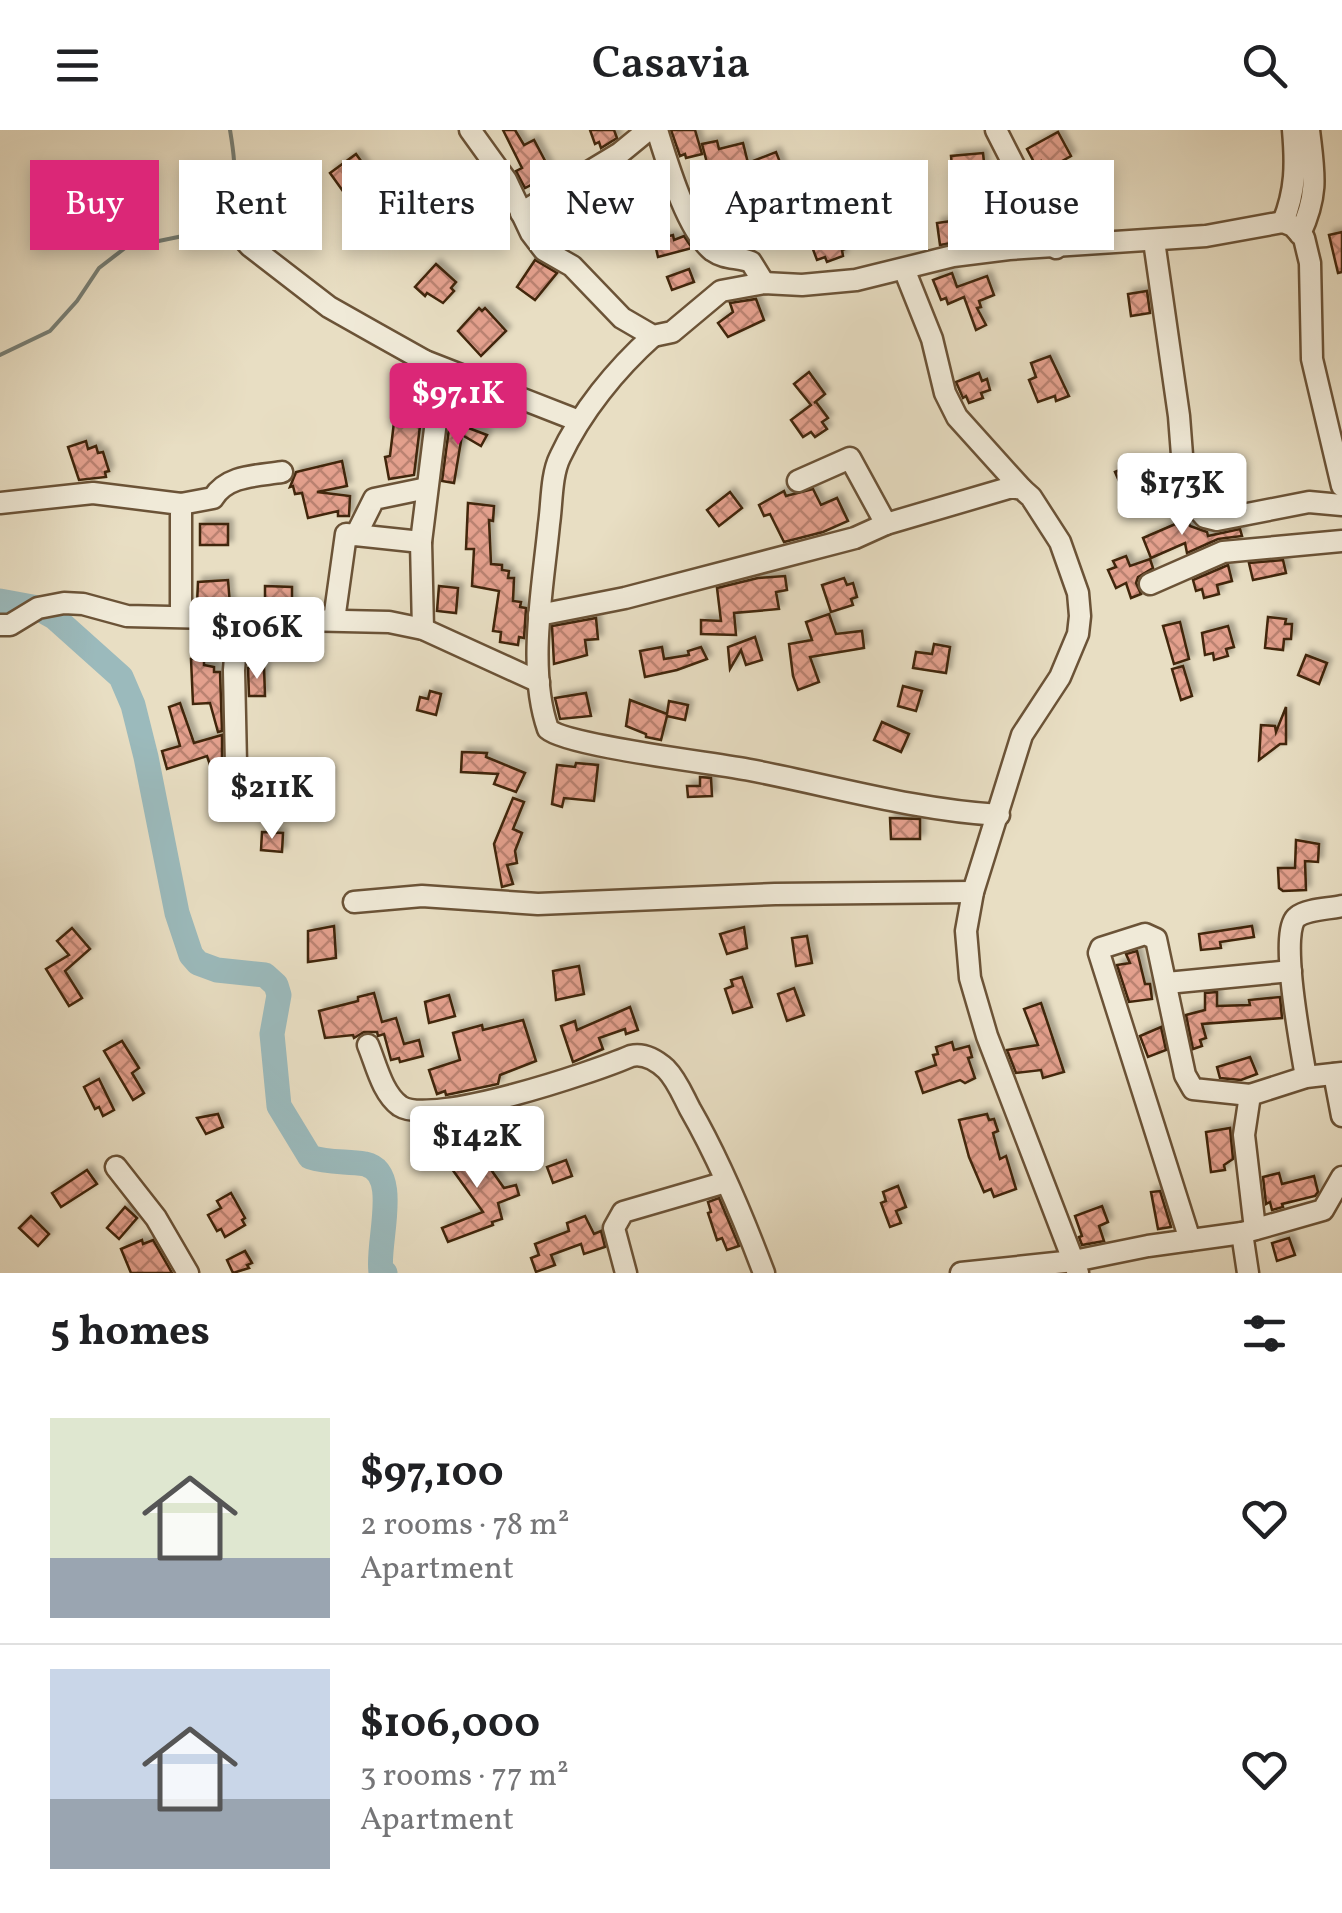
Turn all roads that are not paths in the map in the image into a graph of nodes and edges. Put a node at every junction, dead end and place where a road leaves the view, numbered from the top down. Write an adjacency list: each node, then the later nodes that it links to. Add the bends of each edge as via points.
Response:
1 (470, 130): 8 (street)
2 (648, 130): 8 (street)
3 (656, 130): 15 (street, via 679,195 709,248 751,262)
4 (996, 130): 7 (street)
5 (1293, 130): 9 (street)
6 (1308, 130): 9 (street, via 1313,206)
7 (1011, 160)
8 (521, 213): 16 (street, via 544,250 572,266 622,318)
9 (1291, 228): 10 (street); 18 (street, via 1304,238 1310,263 1312,359)
10 (1154, 241): 11 (street); 27 (street, via 1184,481 1196,507 1217,520 1309,502)
11 (1114, 244)
12 (255, 250): 17 (street, via 330,307)
13 (1001, 250): 14 (street)
14 (904, 269): 15 (street, via 856,280); 24 (street, via 932,339 944,393 957,417)
15 (764, 282): 16 (street, via 720,290 672,332)
16 (653, 336): 19 (street)
17 (425, 362): 19 (street); 23 (street, via 437,413)
18 (1332, 396): 22 (street)
19 (580, 421): 34 (street, via 557,461)
20 (282, 472): 26 (street, via 231,481 213,498)
21 (798, 481): 28 (street, via 850,458)
22 (1342, 486)
23 (426, 488): 29 (street, via 374,499); 31 (street)
24 (1022, 489): 28 (street); 41 (street, via 1060,542 1080,616 1060,678 1022,735)
25 (0, 502): 26 (street, via 93,494)
26 (181, 504): 33 (street)
27 (1342, 505)
28 (886, 524): 34 (street, via 746,567)
29 (357, 533): 31 (street); 36 (street, via 345,536)
30 (1342, 540): 32 (street, via 1223,552)
31 (421, 542): 38 (street)
32 (1150, 584)
33 (181, 615): 35 (street); 37 (street, via 127,616 64,604)
34 (540, 615): 39 (street)
35 (238, 618): 36 (street); 40 (street)
36 (334, 620): 38 (street)
37 (0, 625)
38 (424, 628): 39 (street)
39 (539, 682): 41 (street, via 554,734 847,793)
40 (236, 764)
41 (999, 815): 42 (street)
42 (974, 892): 43 (street); 57 (street, via 966,932 970,978)
43 (354, 902)
44 (1342, 906): 45 (street, via 1293,919)
45 (1291, 971): 46 (street); 49 (street)
46 (1167, 983): 50 (street, via 1192,1088); 56 (street, via 1151,934 1101,948)
47 (368, 1045): 53 (street, via 392,1098 404,1109 419,1110 497,1098 647,1056 675,1081)
48 (1338, 1074): 49 (street); 51 (street)
49 (1306, 1078): 50 (street)
50 (1250, 1095): 55 (street, via 1244,1135)
51 (1342, 1116)
52 (116, 1167): 58 (street)
53 (726, 1182): 59 (street, via 624,1212 614,1228); 60 (street)
54 (1341, 1185): 55 (street, via 1324,1210)
55 (1248, 1231): 56 (street); 62 (street)
56 (1190, 1240): 57 (street)
57 (1076, 1267): 61 (street)
58 (188, 1273)
59 (626, 1273)
60 (764, 1273)
61 (961, 1273)
62 (1248, 1273)

